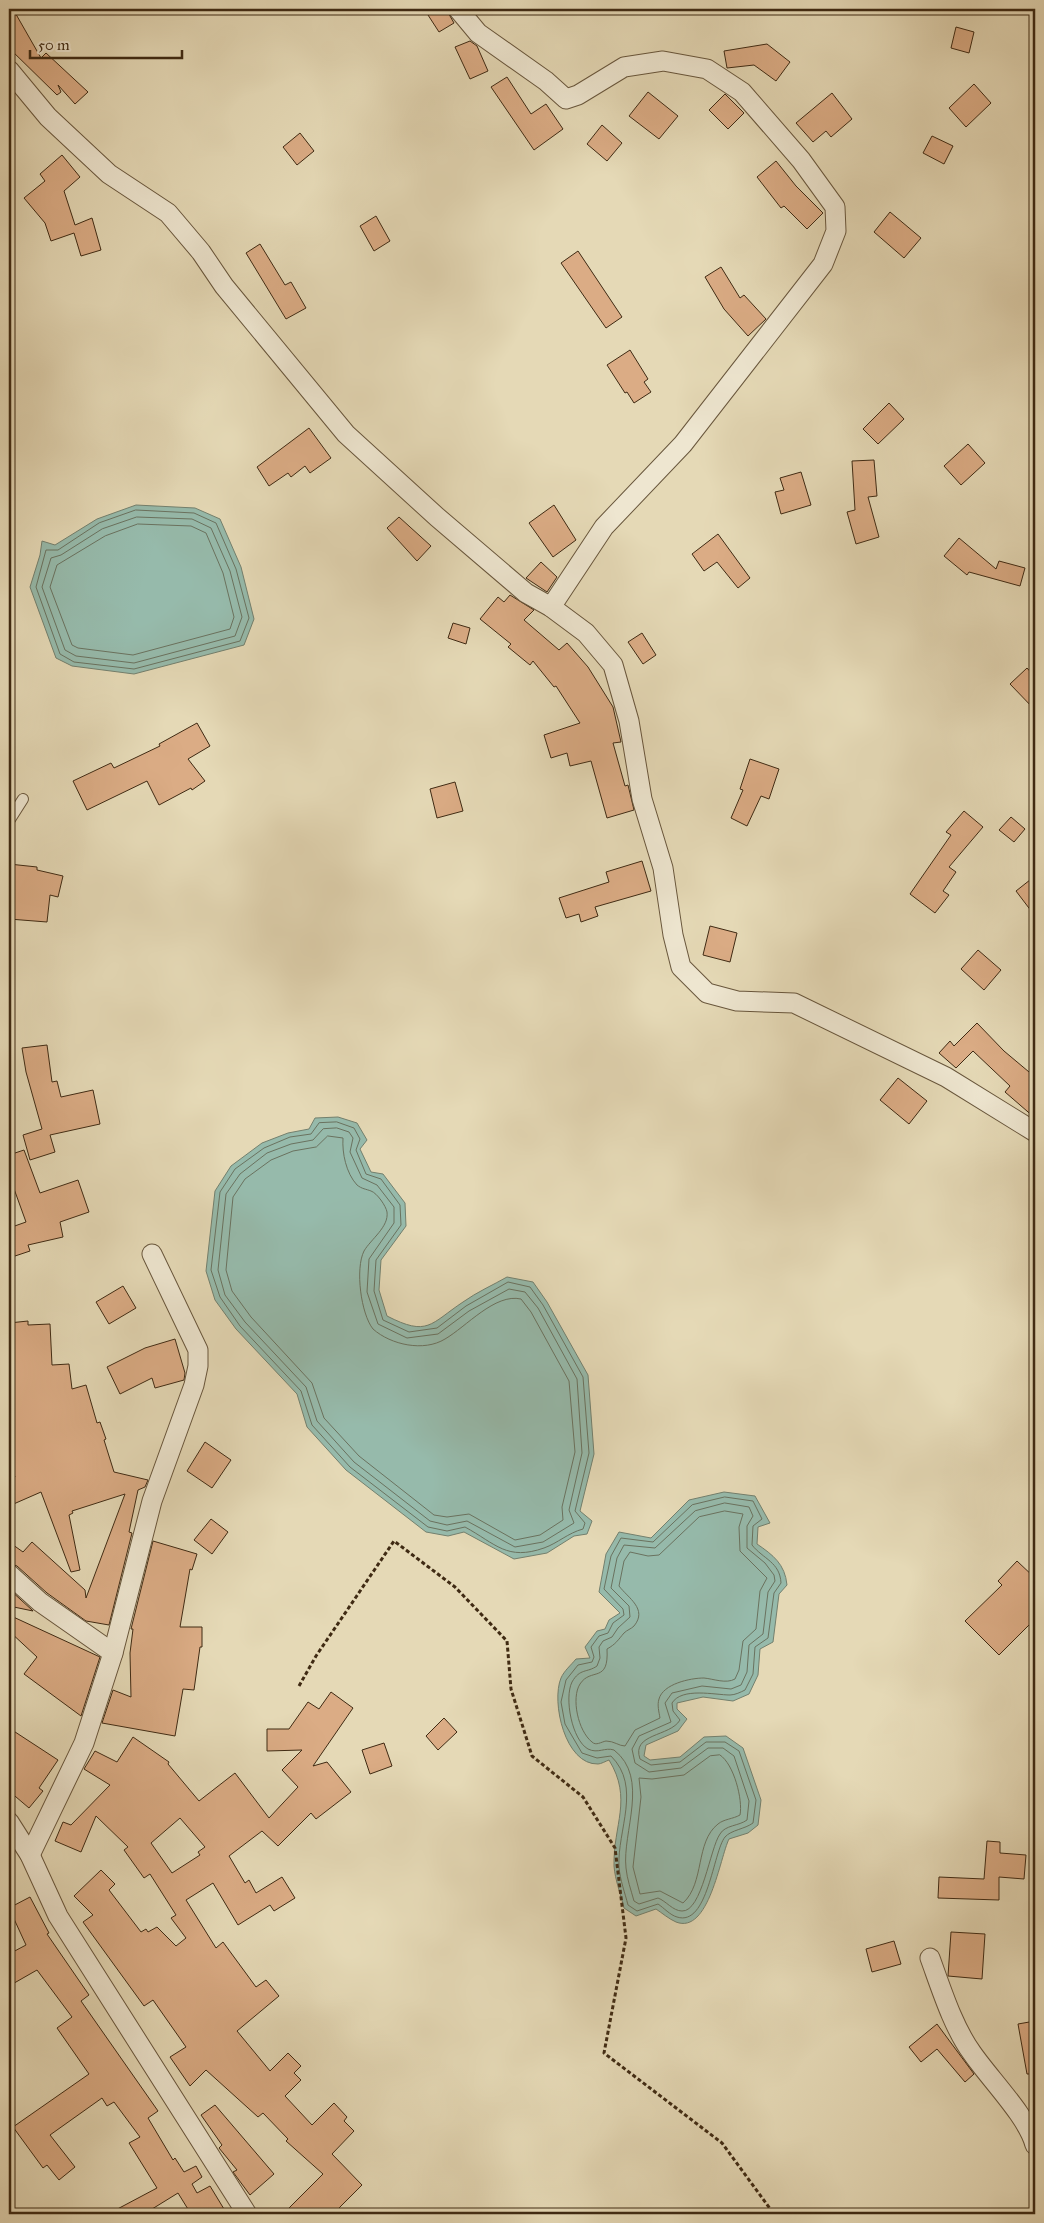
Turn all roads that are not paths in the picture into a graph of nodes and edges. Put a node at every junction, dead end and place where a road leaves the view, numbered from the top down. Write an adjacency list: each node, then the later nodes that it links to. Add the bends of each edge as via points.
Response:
1 (458, 9): 3 (street, via 478,33 566,99 624,66 663,61 707,69 742,92 801,160 835,207 836,231 822,264 683,444 604,527)
2 (9, 70): 3 (street, via 48,117 109,174 168,214 346,434 437,518 526,593)
3 (551, 607): 6 (street, via 586,633 614,665 629,721 642,799 663,868 681,967 707,993 737,1001 794,1003 946,1077)
4 (23, 799): 5 (lane)
5 (9, 821)
6 (1035, 1132)
7 (152, 1254): 9 (street, via 194,1339 198,1366 152,1501)
8 (9, 1574): 9 (street, via 40,1602)
9 (114, 1653): 11 (street, via 84,1743)
10 (9, 1822): 11 (street)
11 (30, 1856): 15 (street, via 58,1916)
12 (930, 1958): 13 (street, via 970,2051)
13 (1031, 2123): 14 (street)
14 (1035, 2144)
15 (247, 2214)

